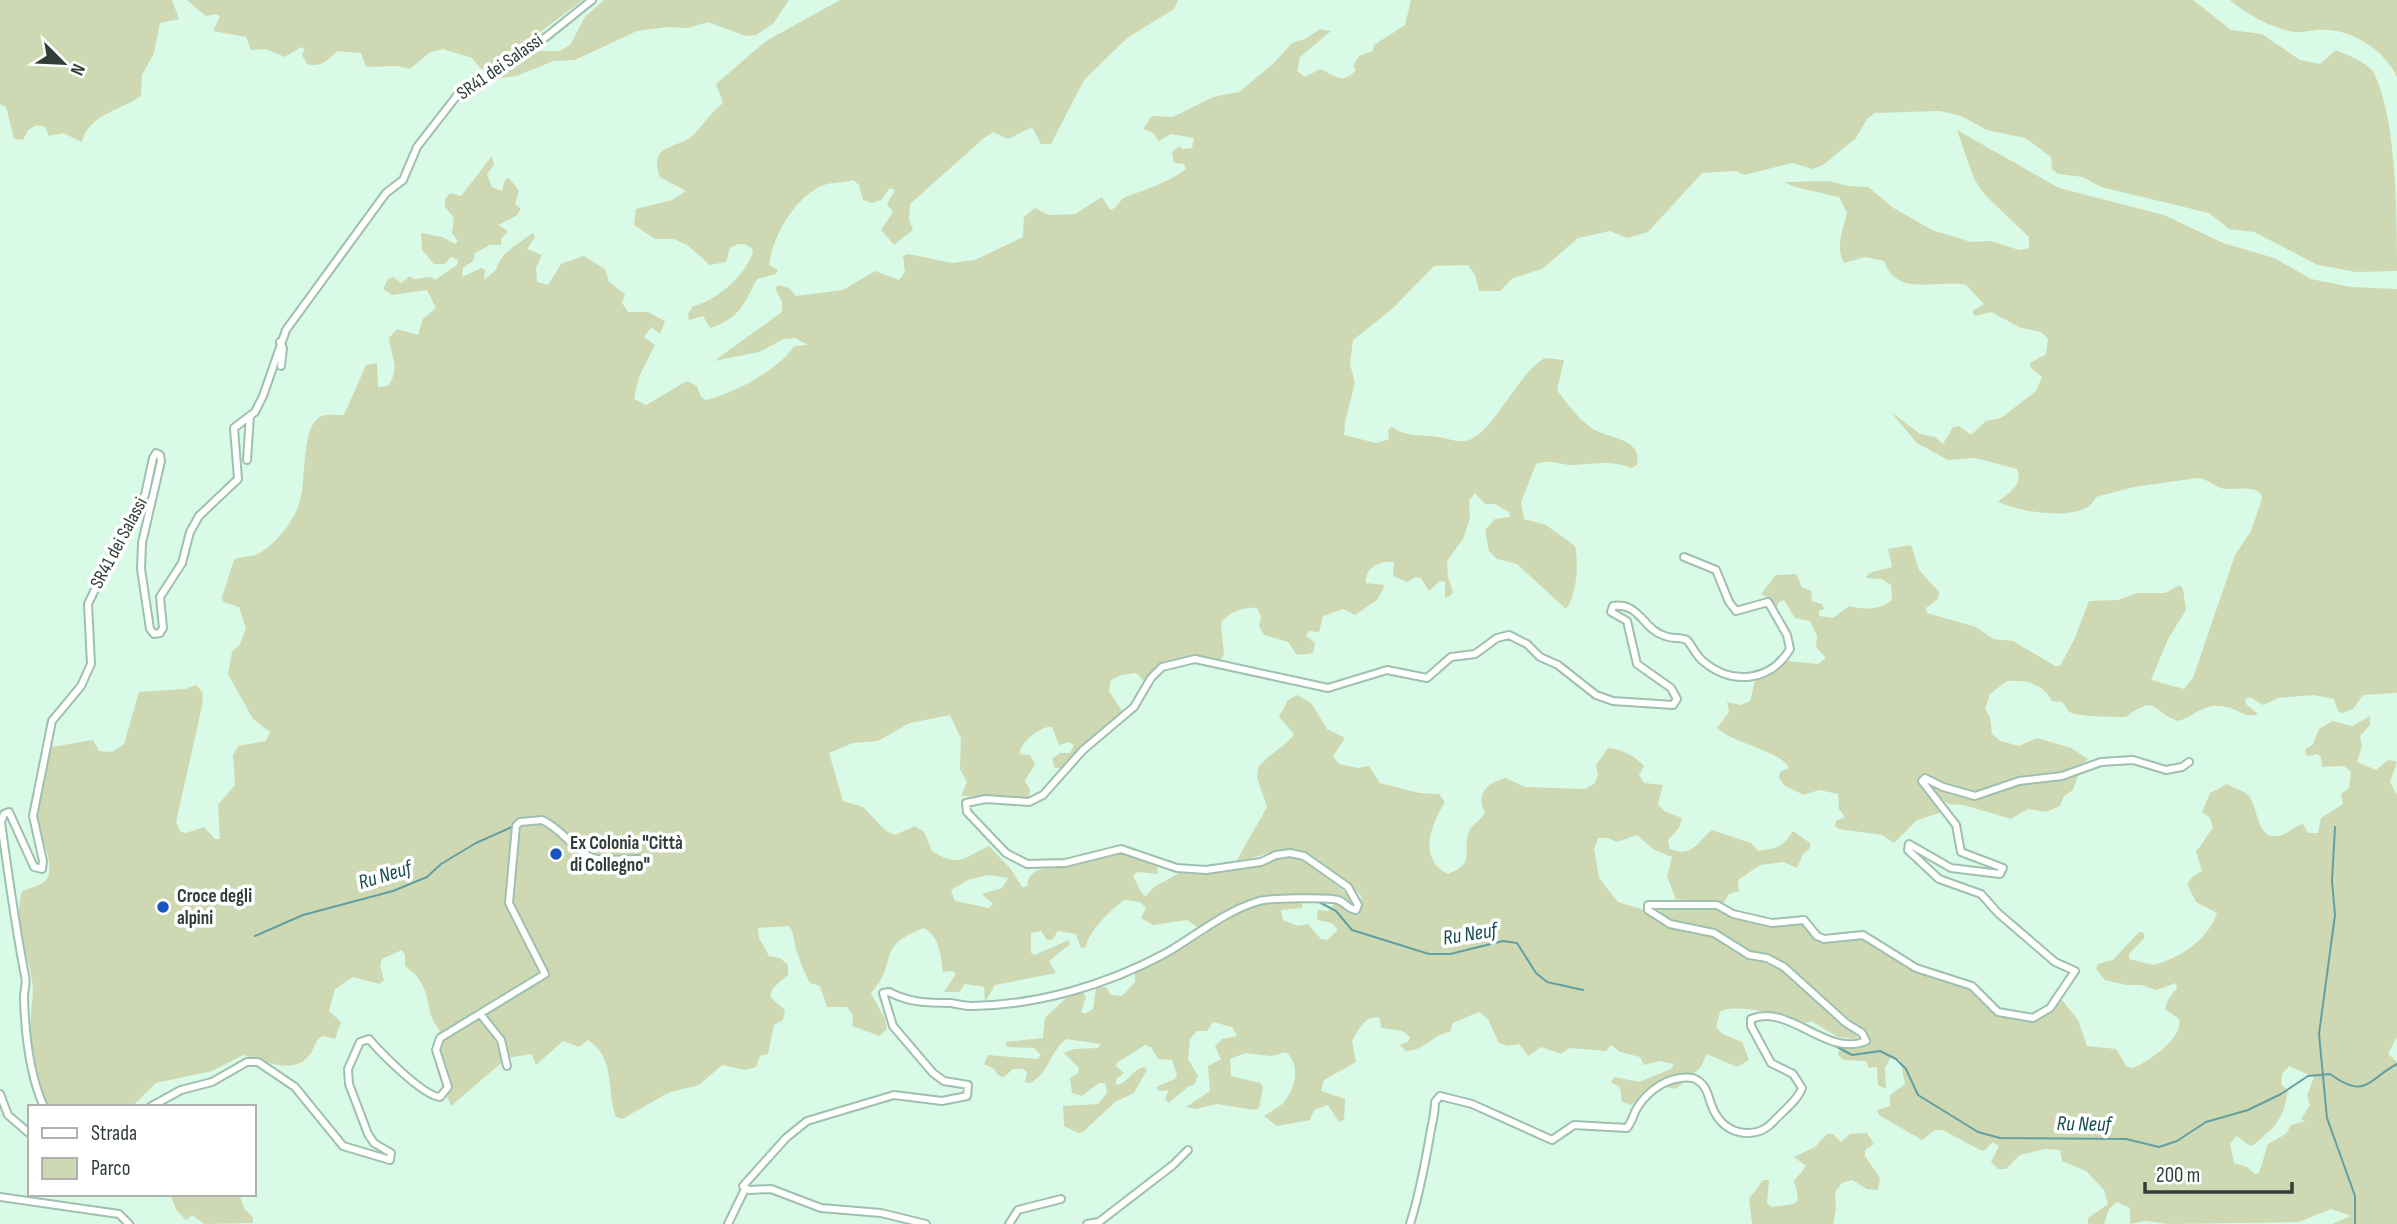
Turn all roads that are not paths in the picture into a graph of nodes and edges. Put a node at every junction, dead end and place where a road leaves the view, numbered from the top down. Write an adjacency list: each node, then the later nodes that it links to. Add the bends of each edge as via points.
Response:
1 (592, 0): 2 (street, SR41 dei Salassi, via 521,57 459,93 417,147 403,180 386,193)
2 (280, 342): 3 (street, via 284,348); 4 (street, SR41 dei Salassi, via 263,396)
3 (281, 366)
4 (250, 416): 5 (street); 12 (street, SR41 dei Salassi, via 233,428 238,480 199,516 190,532 183,563 160,597 163,628 154,634 141,569 142,543 161,461 156,453 153,458 145,495 88,604 91,664 81,686 52,721 33,816 42,869 34,867 9,812 1,822 26,980 30,1053)
5 (247, 460)
6 (1684, 557): 16 (street, via 1716,570 1736,611 1768,602 1790,649 1774,668 1746,678 1726,674 1704,662 1687,640 1665,636 1622,605 1611,612 1627,621 1637,664 1671,688 1677,699 1672,705 1613,701 1597,695 1509,635 1475,654 1451,657 1427,678 1387,670 1328,688 1195,659 1162,667 1150,678 1134,707 1083,750 1043,795 1029,802 977,799 964,806 1001,849 1027,864 1065,863 1121,849 1177,868 1206,870 1290,853 1304,856 1348,887 1358,905 1356,910 1336,899 1259,901 1215,920 1166,953 1083,988 1019,1002 929,1005 883,993 898,1032 937,1077 968,1085 967,1096 942,1101 894,1095 807,1121 746,1180)
7 (2189, 762): 24 (street, via 2166,770 2133,760 2111,760 1975,796 1926,778 1922,781 1956,825 1961,852 2001,864 2003,872 1951,868 1909,844 1908,850 1939,879 1981,894 2054,962 2076,971 2050,1008 2033,1018 1998,1012 1972,986 1916,968 1863,935 1824,939 1804,920 1772,923 1732,914 1717,905 1648,905 1648,910 1670,924 1714,933 1749,955 1784,967 1846,1023 1863,1032 1866,1041 1846,1043 1818,1037 1780,1019 1751,1019 1771,1062 1793,1074 1802,1088 1772,1124 1753,1133 1736,1131 1717,1117 1706,1088 1693,1078 1673,1079 1656,1088 1627,1128 1574,1125 1552,1140 1464,1101 1440,1096)
8 (639, 859): 9 (street, via 590,858 551,824 520,822 515,830 509,903 545,974)
9 (481, 1015): 10 (street, via 501,1040); 13 (street, via 436,1043 448,1087 440,1097 424,1092 369,1039 360,1042 348,1069 349,1084 368,1134 391,1153 389,1161 343,1146 295,1087 258,1062 247,1062 212,1082 181,1090)
10 (507, 1066)
11 (0, 1094): 14 (street, via 8,1115)
12 (43, 1105)
13 (154, 1105)
14 (28, 1132)
15 (1188, 1150): 23 (street, via 1099,1222)
16 (745, 1189): 20 (street); 21 (street, via 763,1187 821,1208 881,1213)
17 (0, 1196): 19 (street, via 119,1214)
18 (1060, 1199): 22 (street, via 1018,1210)
19 (127, 1222)
20 (728, 1224)
21 (926, 1224)
22 (1009, 1224)
23 (1087, 1224)
24 (1410, 1224)

